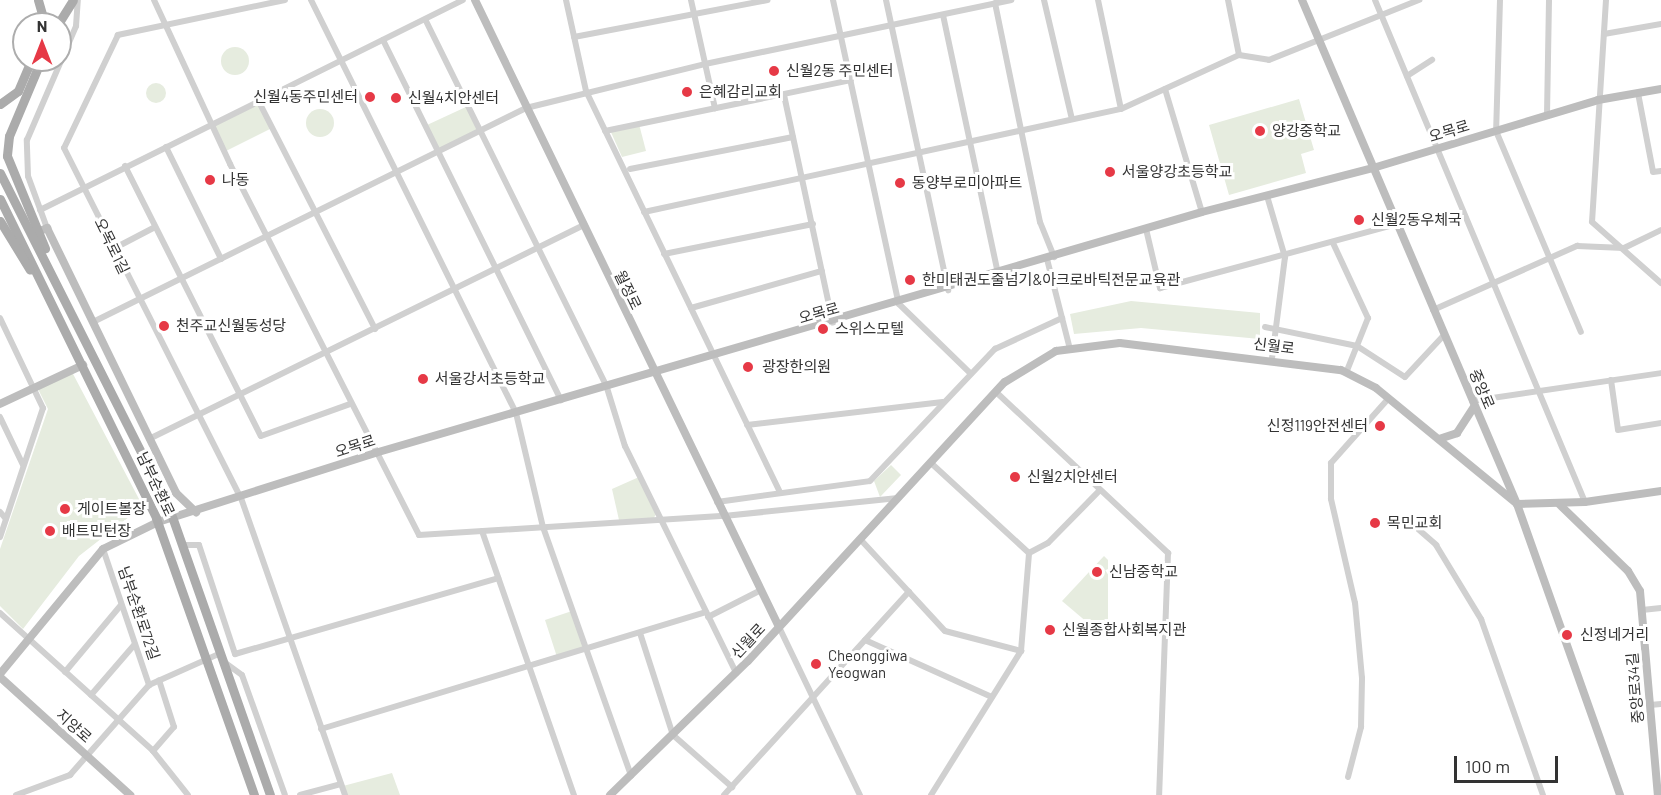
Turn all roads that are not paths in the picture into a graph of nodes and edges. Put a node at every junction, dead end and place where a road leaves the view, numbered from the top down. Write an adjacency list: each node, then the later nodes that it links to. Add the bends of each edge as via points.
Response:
1 (78, 0): 80 (street, via 76,26 27,140 28,176)
2 (154, 0): 30 (street)
3 (285, 0): 30 (street, 오목로1길)
4 (311, 0): 38 (street)
5 (463, 0): 28 (street)
6 (475, 0): 53 (main road, 월정로)
7 (566, 0): 33 (street)
8 (691, 0): 25 (street)
9 (728, 0): 24 (street)
10 (768, 0): 24 (street)
11 (833, 0): 34 (street)
12 (886, 0): 31 (street)
13 (1011, 0): 23 (street)
14 (1044, 0): 57 (street)
15 (1098, 0): 55 (street)
16 (1228, 0): 37 (street)
17 (1302, 0): 36 (main road, 중앙로)
18 (1375, 0): 27 (street)
19 (1419, 0): 27 (street)
20 (1500, 0): 61 (street)
21 (1549, 0): 56 (street)
22 (1606, 0): 32 (street)
23 (995, 3): 26 (street); 60 (street)
24 (729, 8): 25 (street)
25 (694, 15): 33 (street); 40 (street)
26 (943, 15): 31 (street); 64 (street)
27 (1382, 16): 36 (street); 43 (street)
28 (426, 21): 35 (street); 62 (street)
29 (1661, 24): 32 (street)
30 (165, 25): 58 (street); 77 (street, 오목로1길, via 116,38 64,144)
31 (892, 26): 34 (street); 68 (street)
32 (1604, 34): 50 (street)
33 (574, 37): 47 (street)
34 (841, 38): 40 (street); 44 (street)
35 (383, 40): 38 (street); 67 (street)
36 (1320, 42): 37 (street, via 1269,60); 71 (main road, 중앙로)
37 (1239, 55): 45 (street)
38 (340, 60): 51 (street); 75 (street)
39 (1432, 60): 43 (street)
40 (705, 64): 47 (street); 54 (street)
41 (26, 72): 52 (main road, via 18,91)
42 (36, 72): 89 (main road, via 7,146 9,164)
43 (1407, 76): 66 (street)
44 (851, 80): 49 (street); 69 (street)
45 (1165, 89): 55 (street); 82 (street)
46 (1661, 90): 48 (main road, 오목로)
47 (586, 91): 53 (street); 59 (street)
48 (1638, 93): 50 (main road, 오목로); 73 (street, via 1653,172)
49 (783, 95): 54 (street); 63 (street)
50 (1598, 100): 56 (main road, 오목로); 95 (street, via 1592,222)
51 (259, 102): 58 (street); 83 (street)
52 (0, 104)
53 (526, 108): 62 (street); 87 (main road, 월정로)
54 (716, 108): 59 (street)
55 (1121, 109): 57 (street)
56 (1547, 115): 61 (main road, 오목로)
57 (1072, 119): 60 (street)
58 (211, 126): 65 (street); 92 (street)
59 (605, 131): 81 (street)
60 (1020, 131): 64 (street); 99 (street)
61 (1496, 131): 66 (main road, 오목로); 100 (street)
62 (482, 132): 67 (street); 94 (street)
63 (793, 137): 72 (street); 76 (street)
64 (969, 142): 68 (street); 105 (street)
65 (166, 147): 70 (street); 101 (street)
66 (1436, 149): 71 (main road, 오목로); 107 (street)
67 (440, 153): 75 (street); 103 (street)
68 (918, 154): 69 (street); 110 (street)
69 (871, 164): 76 (street); 112 (street)
70 (125, 166): 77 (street); 88 (street)
71 (1373, 168): 78 (main road, 오목로); 86 (main road, 중앙로)
72 (630, 169)
73 (1661, 171)
74 (0, 173): 102 (main road, 남부순환로)
75 (397, 173): 83 (street); 109 (street)
76 (802, 178): 81 (street); 85 (street)
77 (83, 187): 80 (street); 96 (street, 오목로1길)
78 (1267, 196): 82 (main road, 오목로); 98 (street)
79 (0, 199): 122 (main road, 남부순환로)
80 (40, 210): 89 (street)
81 (644, 212): 97 (street)
82 (1202, 212): 90 (main road, 오목로)
83 (315, 213): 92 (street); 121 (street)
84 (0, 221): 122 (main road)
85 (813, 224): 97 (street); 104 (street)
86 (1397, 224): 93 (street); 114 (main road, 중앙로)
87 (582, 226): 94 (street); 134 (main road, 월정로)
88 (155, 227): 96 (street); 106 (street)
89 (44, 229): 102 (main road); 117 (main road, 남부순환로)
90 (1146, 229): 98 (street, via 1160,288); 99 (main road, 오목로)
91 (1661, 230): 95 (street)
92 (268, 236): 101 (street); 127 (street)
93 (1333, 243): 98 (street); 125 (street, via 1368,318)
94 (539, 247): 103 (street); 137 (street)
95 (1624, 248): 100 (street, via 1577,246); 108 (street)
96 (113, 249): 111 (street, 오목로1길)
97 (664, 254): 113 (street)
98 (1285, 257): 120 (street)
99 (1051, 258): 105 (main road, 오목로); 116 (street)
100 (1551, 258): 107 (street); 123 (street)
101 (221, 259): 106 (street)
102 (50, 265): 169 (main road, 남부순환로)
103 (497, 268): 109 (street); 142 (street)
104 (822, 271): 113 (street); 118 (street)
105 (998, 274): 110 (main road, 오목로)
106 (181, 279): 111 (street); 140 (street)
107 (1494, 284): 114 (street); 138 (street)
108 (1661, 284)
109 (455, 289): 121 (street); 147 (street)
110 (948, 290): 112 (main road, 오목로)
111 (138, 300): 117 (street); 148 (street, 오목로1길)
112 (899, 304): 118 (main road, 오목로); 133 (street)
113 (691, 308): 128 (street)
114 (1433, 310): 124 (main road, 중앙로)
115 (0, 318): 136 (street)
116 (1062, 318): 126 (street); 133 (street, via 995,349)
117 (93, 322): 153 (main road, 남부순환로)
118 (832, 323): 128 (main road, 오목로)
119 (1265, 327): 120 (street)
120 (1276, 328): 125 (street); 129 (street)
121 (375, 329): 127 (street)
122 (66, 332): 130 (main road, 남부순환로)
123 (1581, 332)
124 (1444, 335): 125 (street, via 1405,377); 146 (main road, 중앙로)
125 (1357, 346): 131 (street)
126 (1070, 350): 129 (main road, 신월로, via 1120,343); 139 (main road, 신월로, via 1028,366)
127 (325, 354): 140 (street); 145 (street)
128 (715, 357): 134 (main road, 오목로); 151 (street)
129 (1272, 359): 131 (main road, 신월로)
130 (83, 365): 136 (main road); 172 (main road, 남부순환로)
131 (1346, 373): 141 (main road, 신월로)
132 (1661, 373): 135 (street)
133 (971, 374): 143 (street)
134 (653, 375): 137 (main road, 오목로); 162 (main road, 월정로)
135 (1611, 380): 138 (street); 150 (street, via 1618,429)
136 (33, 388): 144 (main road); 156 (street, via 43,408)
137 (607, 388): 142 (main road, 오목로); 171 (street, via 625,446)
138 (1538, 391): 146 (street); 163 (street)
139 (996, 392): 155 (main road, 신월로); 157 (street)
140 (240, 396): 145 (street, via 261,436); 148 (street)
141 (1388, 399): 152 (main road, 신월로); 217 (street, via 1331,463 1331,499 1352,588 1361,727)
142 (562, 400): 147 (main road, 오목로)
143 (944, 402): 151 (street); 159 (street, via 870,481)
144 (0, 404)
145 (350, 404): 154 (street)
146 (1473, 404): 152 (main road, via 1457,433); 164 (main road, 중앙로)
147 (516, 413): 154 (main road, 오목로); 174 (street)
148 (198, 416): 153 (street); 160 (street, 오목로1길)
149 (0, 417): 156 (street)
150 (1661, 423)
151 (747, 425): 159 (street)
152 (1439, 439): 164 (main road, 신월로)
153 (149, 440): 167 (main road, 남부순환로, via 176,493)
154 (375, 453): 160 (main road, 오목로); 175 (street, via 419,535)
155 (931, 463): 161 (main road, 신월로); 180 (street)
156 (24, 465): 170 (street)
157 (1101, 490): 180 (street, via 1048,543); 233 (street, via 1168,553)
158 (1661, 491): 163 (main road)
159 (780, 493): 162 (street)
160 (241, 498): 167 (main road, 오목로); 192 (street, 오목로1길)
161 (898, 498): 168 (street); 177 (main road, 신월로)
162 (716, 502): 168 (main road, 월정로)
163 (1585, 502): 165 (main road)
164 (1517, 504): 165 (main road); 235 (main road, 중앙로)
165 (1559, 504): 186 (main road, 중앙로34길, via 1628,571 1640,591)
166 (0, 512): 170 (street)
167 (196, 512): 169 (main road, 오목로)
168 (724, 516): 171 (street); 182 (main road, 월정로)
169 (173, 518): 172 (main road, 오목로); 178 (main road, 남부순환로)
170 (6, 519): 176 (street)
171 (661, 520): 174 (street); 188 (street)
172 (158, 522): 179 (main road); 198 (main road, 남부순환로)
173 (1410, 522): 234 (street, via 1436,545 1481,619)
174 (543, 527): 175 (street); 195 (street)
175 (482, 531): 181 (street)
176 (0, 537)
177 (860, 539): 183 (street); 189 (main road, 신월로)
178 (184, 545): 192 (street, via 199,544 235,654); 197 (main road, 남부순환로)
179 (103, 549): 184 (street, 남부순환로72길); 191 (main road)
180 (1029, 554): 196 (street)
181 (498, 578): 192 (street); 199 (street)
182 (761, 590): 188 (street); 189 (main road, 월정로)
183 (909, 592): 193 (street); 196 (street, via 945,631)
184 (121, 605): 194 (street, 남부순환로72길); 200 (street)
185 (1661, 608): 186 (street)
186 (1642, 610): 209 (main road, 중앙로34길)
187 (0, 613): 191 (street)
188 (707, 614): 190 (street); 201 (street)
189 (779, 627): 201 (main road, 신월로); 207 (street)
190 (640, 633): 195 (street); 212 (street)
191 (29, 639): 200 (street); 202 (main road)
192 (290, 639): 211 (street, 오목로1길)
193 (865, 640): 206 (street); 207 (street)
194 (135, 644): 204 (street, 남부순환로72길); 205 (street)
195 (586, 649): 199 (street); 216 (street)
196 (1021, 651): 206 (street)
197 (222, 657): 198 (street); 224 (main road, 남부순환로); 225 (street, 남부순환로, via 242,675)
198 (207, 660): 203 (street); 223 (main road, 남부순환로)
199 (529, 666): 211 (street); 228 (street)
200 (65, 672): 205 (street)
201 (736, 673): 212 (main road, 신월로)
202 (0, 676): 214 (main road, 지양로)
203 (159, 680): 204 (street); 213 (street, via 174,727)
204 (149, 685): 210 (street)
205 (92, 696): 210 (street)
206 (992, 697): 232 (street)
207 (813, 698): 219 (street); 231 (street)
208 (1661, 704): 209 (street)
209 (1650, 705): 215 (main road, 중앙로34길)
210 (119, 720): 213 (street); 214 (street)
211 (321, 729): 218 (street, 오목로1길)
212 (673, 735): 216 (main road, 신월로); 219 (street)
213 (153, 751): 222 (street)
214 (87, 755): 220 (street, via 70,775); 221 (main road, 지양로)
215 (1658, 763): 236 (main road, 중앙로34길)
216 (631, 776): 229 (main road, 신월로)
217 (1348, 777)
218 (341, 784): 226 (street); 227 (street, 오목로1길)
219 (732, 787): 230 (street)
220 (16, 795)
221 (130, 795)
222 (188, 795)
223 (254, 795)
224 (270, 795)
225 (285, 795)
226 (300, 795)
227 (345, 795)
228 (574, 795)
229 (610, 795)
230 (724, 795)
231 (860, 795)
232 (931, 795)
233 (1159, 795)
234 (1543, 795)
235 (1620, 795)
236 (1658, 795)

